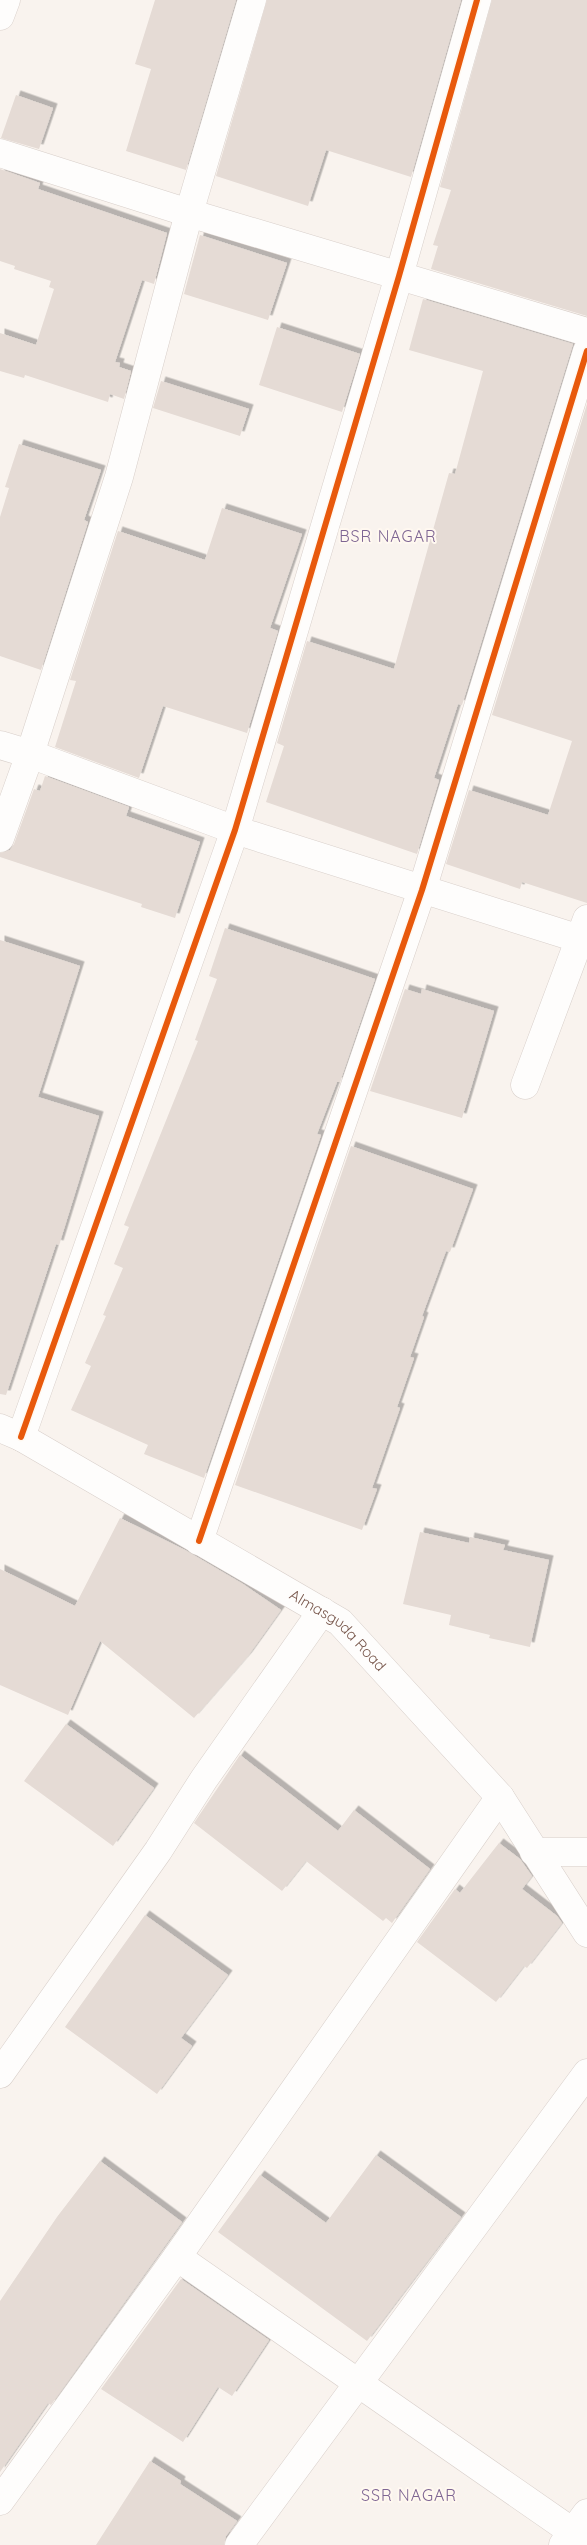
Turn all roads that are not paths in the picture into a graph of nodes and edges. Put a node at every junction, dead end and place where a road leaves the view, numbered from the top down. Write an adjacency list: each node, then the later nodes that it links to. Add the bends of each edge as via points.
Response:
1 (6, 0): 4 (street)
2 (252, 0): 6 (street)
3 (477, 0): 7 (street)
4 (0, 16)
5 (0, 153): 6 (street)
6 (189, 214): 7 (street); 11 (street, via 119,477)
7 (399, 276): 8 (street); 12 (street)
8 (587, 332)
9 (587, 351): 14 (street)
10 (0, 745): 11 (street)
11 (30, 754): 12 (street); 13 (street)
12 (235, 830): 14 (street); 17 (street)
13 (0, 838)
14 (422, 890): 15 (street); 18 (street)
15 (584, 929): 16 (street)
16 (525, 1085)
17 (11, 1432): 18 (street, Almasguda Road)
18 (199, 1541): 19 (street, Almasguda Road)
19 (322, 1611): 20 (street, Almasguda Road, via 340,1622); 25 (street)
20 (500, 1796): 21 (street, Almasguda Road); 26 (street)
21 (534, 1852): 22 (street); 23 (street, Almasguda Road)
22 (587, 1852)
23 (587, 1933)
24 (587, 2073): 27 (street)
25 (0, 2074)
26 (177, 2257): 27 (street); 28 (street)
27 (357, 2383): 29 (street); 30 (street)
28 (0, 2501)
29 (577, 2533)
30 (239, 2545)

